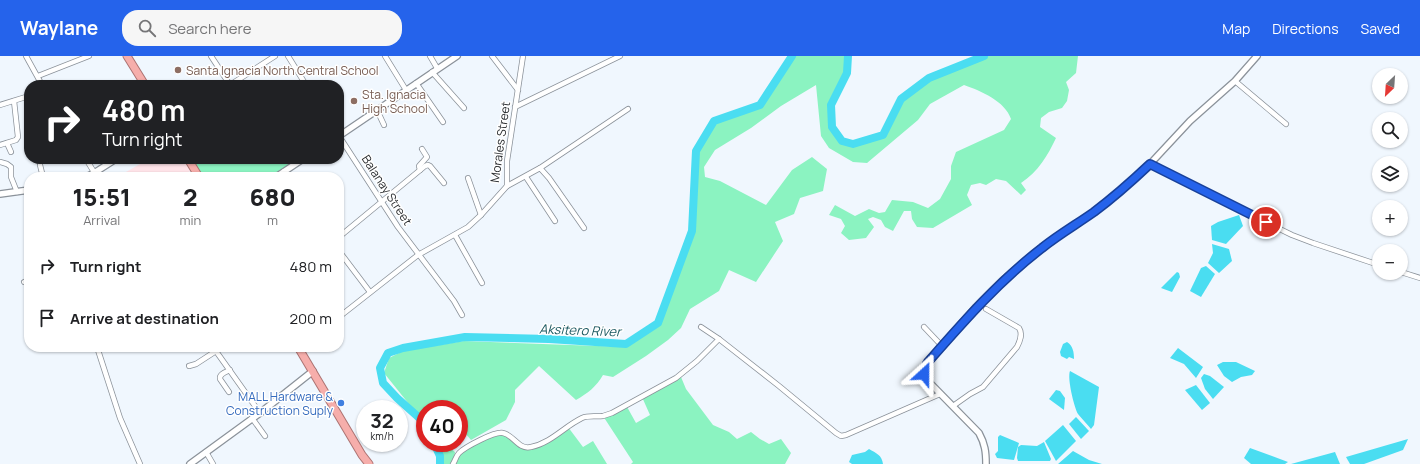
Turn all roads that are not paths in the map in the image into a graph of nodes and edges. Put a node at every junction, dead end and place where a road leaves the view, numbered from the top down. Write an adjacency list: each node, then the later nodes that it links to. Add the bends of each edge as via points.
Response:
1 (26, 56): 15 (street)
2 (89, 56): 15 (street)
3 (127, 56): 17 (highway)
4 (211, 56): 18 (street)
5 (275, 56): 19 (street)
6 (288, 56): 20 (street)
7 (385, 56): 23 (street)
8 (430, 56): 14 (street)
9 (457, 56): 14 (street)
10 (492, 56): 24 (street)
11 (523, 56): 24 (street, Morales Street)
12 (620, 56): 29 (street)
13 (1257, 56): 21 (street)
14 (435, 70): 22 (street); 28 (street)
15 (38, 76): 16 (street)
16 (40, 80)
17 (141, 80)
18 (227, 80)
19 (238, 80)
20 (303, 80)
21 (1235, 82): 33 (street); 44 (street, via 1190,121)
22 (416, 83): 23 (street); 32 (street)
23 (406, 90): 31 (street)
24 (518, 90): 29 (street, Morales Street)
25 (24, 98): 26 (street)
26 (14, 101): 27 (street); 36 (street, via 18,137)
27 (0, 105)
28 (464, 108)
29 (516, 108): 54 (street, Morales Street, via 507,161)
30 (628, 109): 46 (street)
31 (377, 110): 34 (street); 35 (street)
32 (442, 122)
33 (1286, 124)
34 (384, 125)
35 (344, 133)
36 (7, 143): 38 (street); 40 (street)
37 (344, 144): 58 (street, Balanay Street)
38 (0, 145)
39 (422, 150): 47 (street, via 427,157 419,166)
40 (11, 152)
41 (0, 162): 56 (street, via 11,167 11,177)
42 (110, 164): 50 (street)
43 (295, 164): 48 (street)
44 (1150, 164): 66 (street, via 1292,235); 77 (street, via 1094,212 1042,248 1003,280)
45 (40, 165): 49 (street)
46 (540, 168): 51 (street); 61 (street)
47 (420, 170): 53 (street, via 428,165); 58 (street)
48 (284, 171)
49 (42, 172)
50 (100, 172)
51 (526, 177): 54 (street); 60 (street)
52 (468, 178): 59 (street)
53 (444, 183)
54 (506, 186): 59 (street, Morales Street)
55 (24, 191): 56 (street)
56 (17, 192): 57 (street)
57 (0, 194)
58 (382, 203): 62 (street); 64 (street, Balanay Street)
59 (481, 215): 63 (street, Morales Street)
60 (555, 221)
61 (584, 228)
62 (344, 233)
63 (456, 235): 64 (street, Morales Street); 69 (street)
64 (418, 255): 70 (street, Morales Street); 73 (street, Balanay Street)
65 (344, 258): 70 (street)
66 (1372, 263)
67 (1408, 274): 68 (street)
68 (1420, 278)
69 (482, 283)
70 (370, 292): 72 (street, Morales Street)
71 (986, 309): 87 (street, via 1019,328 1020,341 983,387)
72 (344, 313)
73 (462, 315)
74 (701, 327): 76 (street)
75 (924, 327): 77 (street)
76 (719, 339): 86 (street, via 841,436); 96 (street, via 676,378 612,413 581,419 542,443 526,448 508,435 496,432 462,451)
77 (942, 346): 86 (street, via 924,369 924,374)
78 (99, 352): 92 (street, via 120,418)
79 (211, 352): 82 (street, via 196,364)
80 (217, 352): 83 (street)
81 (303, 352): 84 (highway)
82 (189, 366)
83 (230, 370): 85 (street, via 220,377); 88 (street)
84 (313, 371): 88 (street); 95 (highway, via 362,455)
85 (229, 392)
86 (940, 394): 87 (street)
87 (953, 406): 97 (street, via 979,433 985,447)
88 (260, 413): 89 (street)
89 (252, 418): 90 (street); 91 (street)
90 (265, 436)
91 (206, 452): 93 (street); 94 (street)
92 (140, 464)
93 (190, 464)
94 (212, 464)
95 (370, 464)
96 (453, 464)
97 (986, 464)

